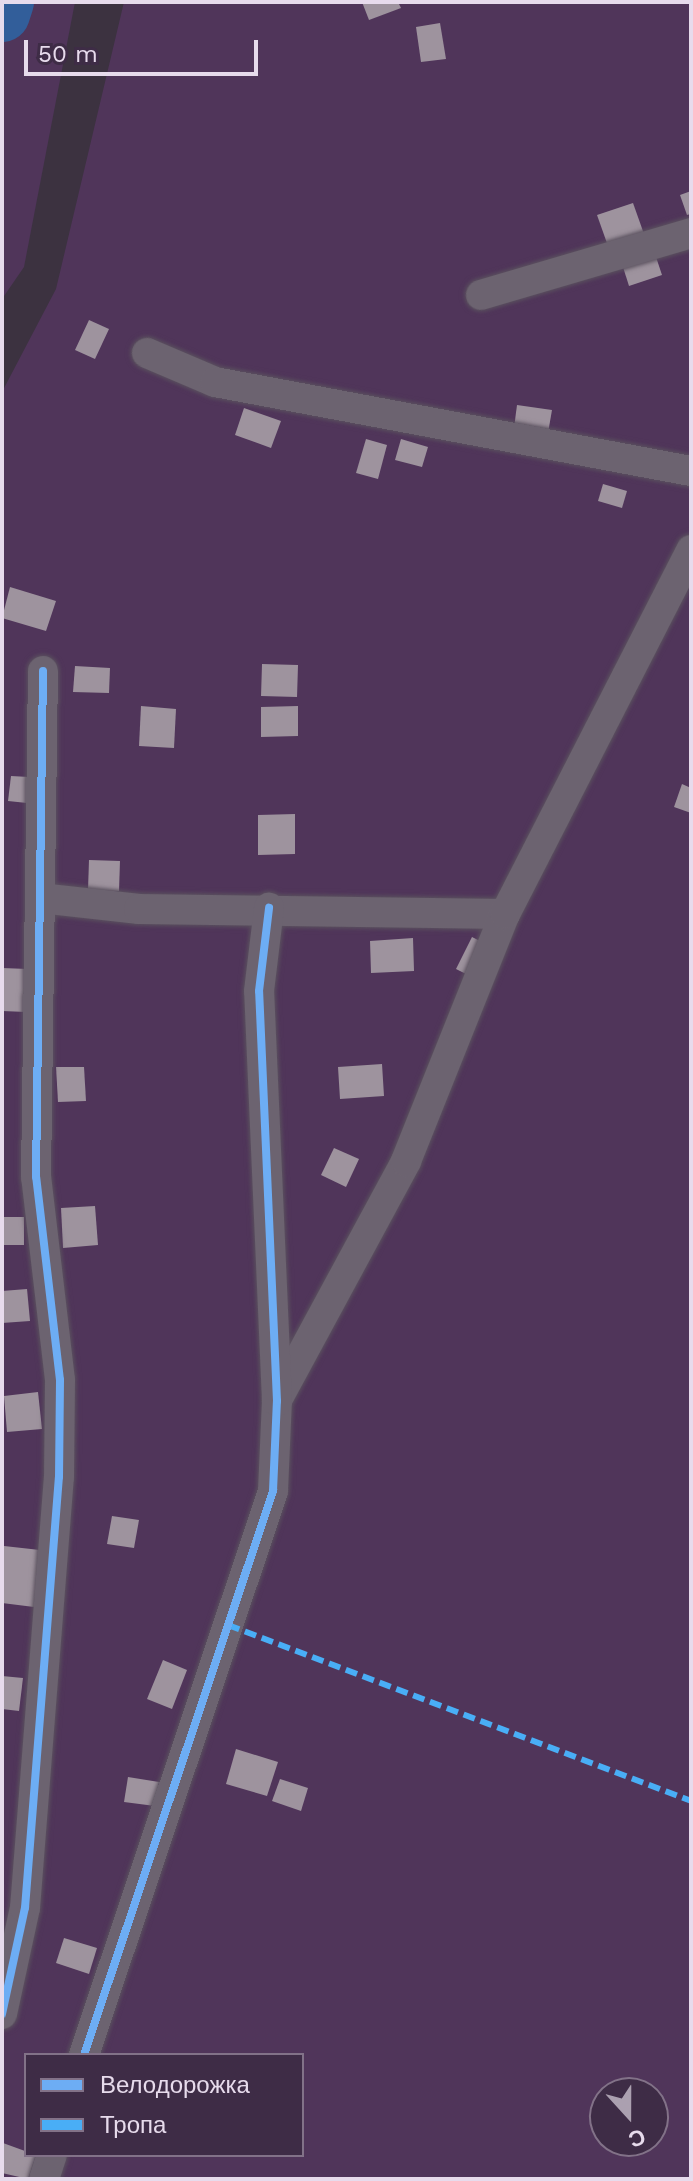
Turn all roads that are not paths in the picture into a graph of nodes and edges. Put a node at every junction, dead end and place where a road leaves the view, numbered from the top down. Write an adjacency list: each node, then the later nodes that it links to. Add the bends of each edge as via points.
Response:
1 (691, 233): 2 (street)
2 (481, 295)
3 (147, 353): 4 (street, via 215,382)
4 (691, 471)
5 (691, 550): 9 (street)
6 (43, 671): 7 (street)
7 (40, 898): 8 (street, via 139,909); 11 (street, via 36,1177 60,1380 59,1477 25,1908)
8 (269, 908): 9 (street); 10 (street, via 259,991)
9 (505, 914): 10 (street, via 406,1161)
10 (277, 1401): 12 (street, via 273,1491)
11 (2, 2014)
12 (85, 2053)
13 (51, 2157): 14 (street)
14 (44, 2179)

